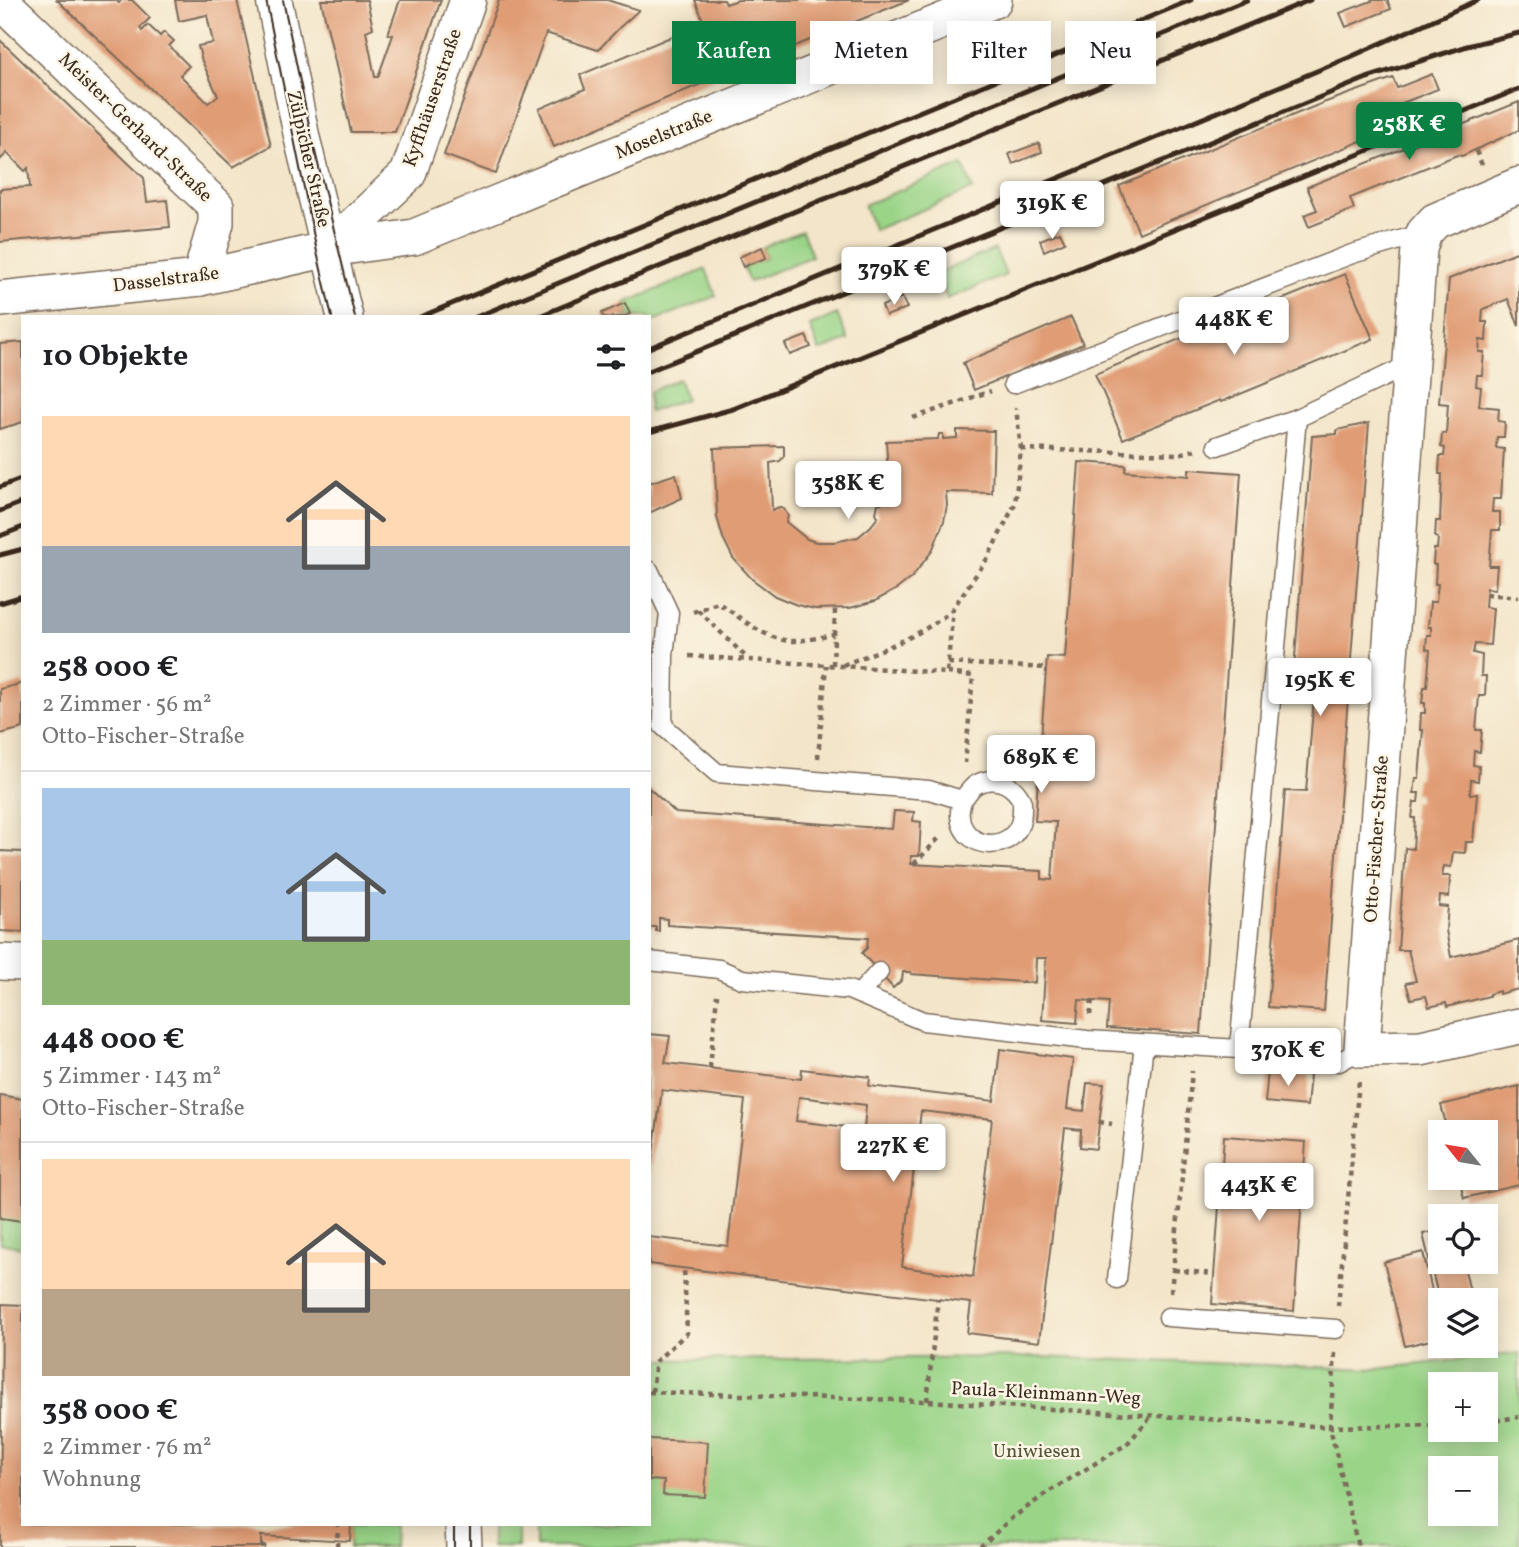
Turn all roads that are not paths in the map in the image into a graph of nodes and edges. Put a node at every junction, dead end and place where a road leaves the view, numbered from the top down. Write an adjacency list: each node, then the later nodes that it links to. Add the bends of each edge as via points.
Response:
1 (0, 0): 8 (street, Meister-Gerhard-Straße, via 216,206 216,223)
2 (274, 0): 7 (street, Zülpicher Straße)
3 (468, 0): 7 (street, Kyffhäuserstraße, via 408,174)
4 (994, 0): 7 (street, Moselstraße, via 414,237)
5 (1519, 185): 6 (street, via 1442,217)
6 (1424, 233): 11 (street, Otto-Fischer-Straße); 12 (lane, via 1352,254)
7 (329, 249): 8 (street, Dasselstraße); 10 (street, Zülpicher Straße)
8 (200, 278): 9 (street, Dasselstraße)
9 (0, 299)
10 (345, 315)
11 (1411, 364): 13 (lane); 25 (street, Otto-Fischer-Straße)
12 (1013, 384)
13 (1297, 418): 14 (lane); 24 (lane)
14 (1217, 446)
15 (651, 574): 16 (lane, via 669,613 663,726 717,773 929,790)
16 (961, 809)
17 (0, 961): 19 (street)
18 (651, 961): 21 (lane)
19 (21, 963)
20 (879, 972): 21 (lane)
21 (859, 994): 23 (lane, via 923,1021)
22 (1519, 1026): 25 (street, via 1422,1048)
23 (1144, 1044): 24 (lane); 26 (lane)
24 (1239, 1049): 25 (lane, via 1339,1062)
25 (1362, 1049)
26 (1117, 1279)
27 (1168, 1317): 28 (lane)
28 (1336, 1329)
29 (464, 1526): 30 (street)
30 (464, 1547)

